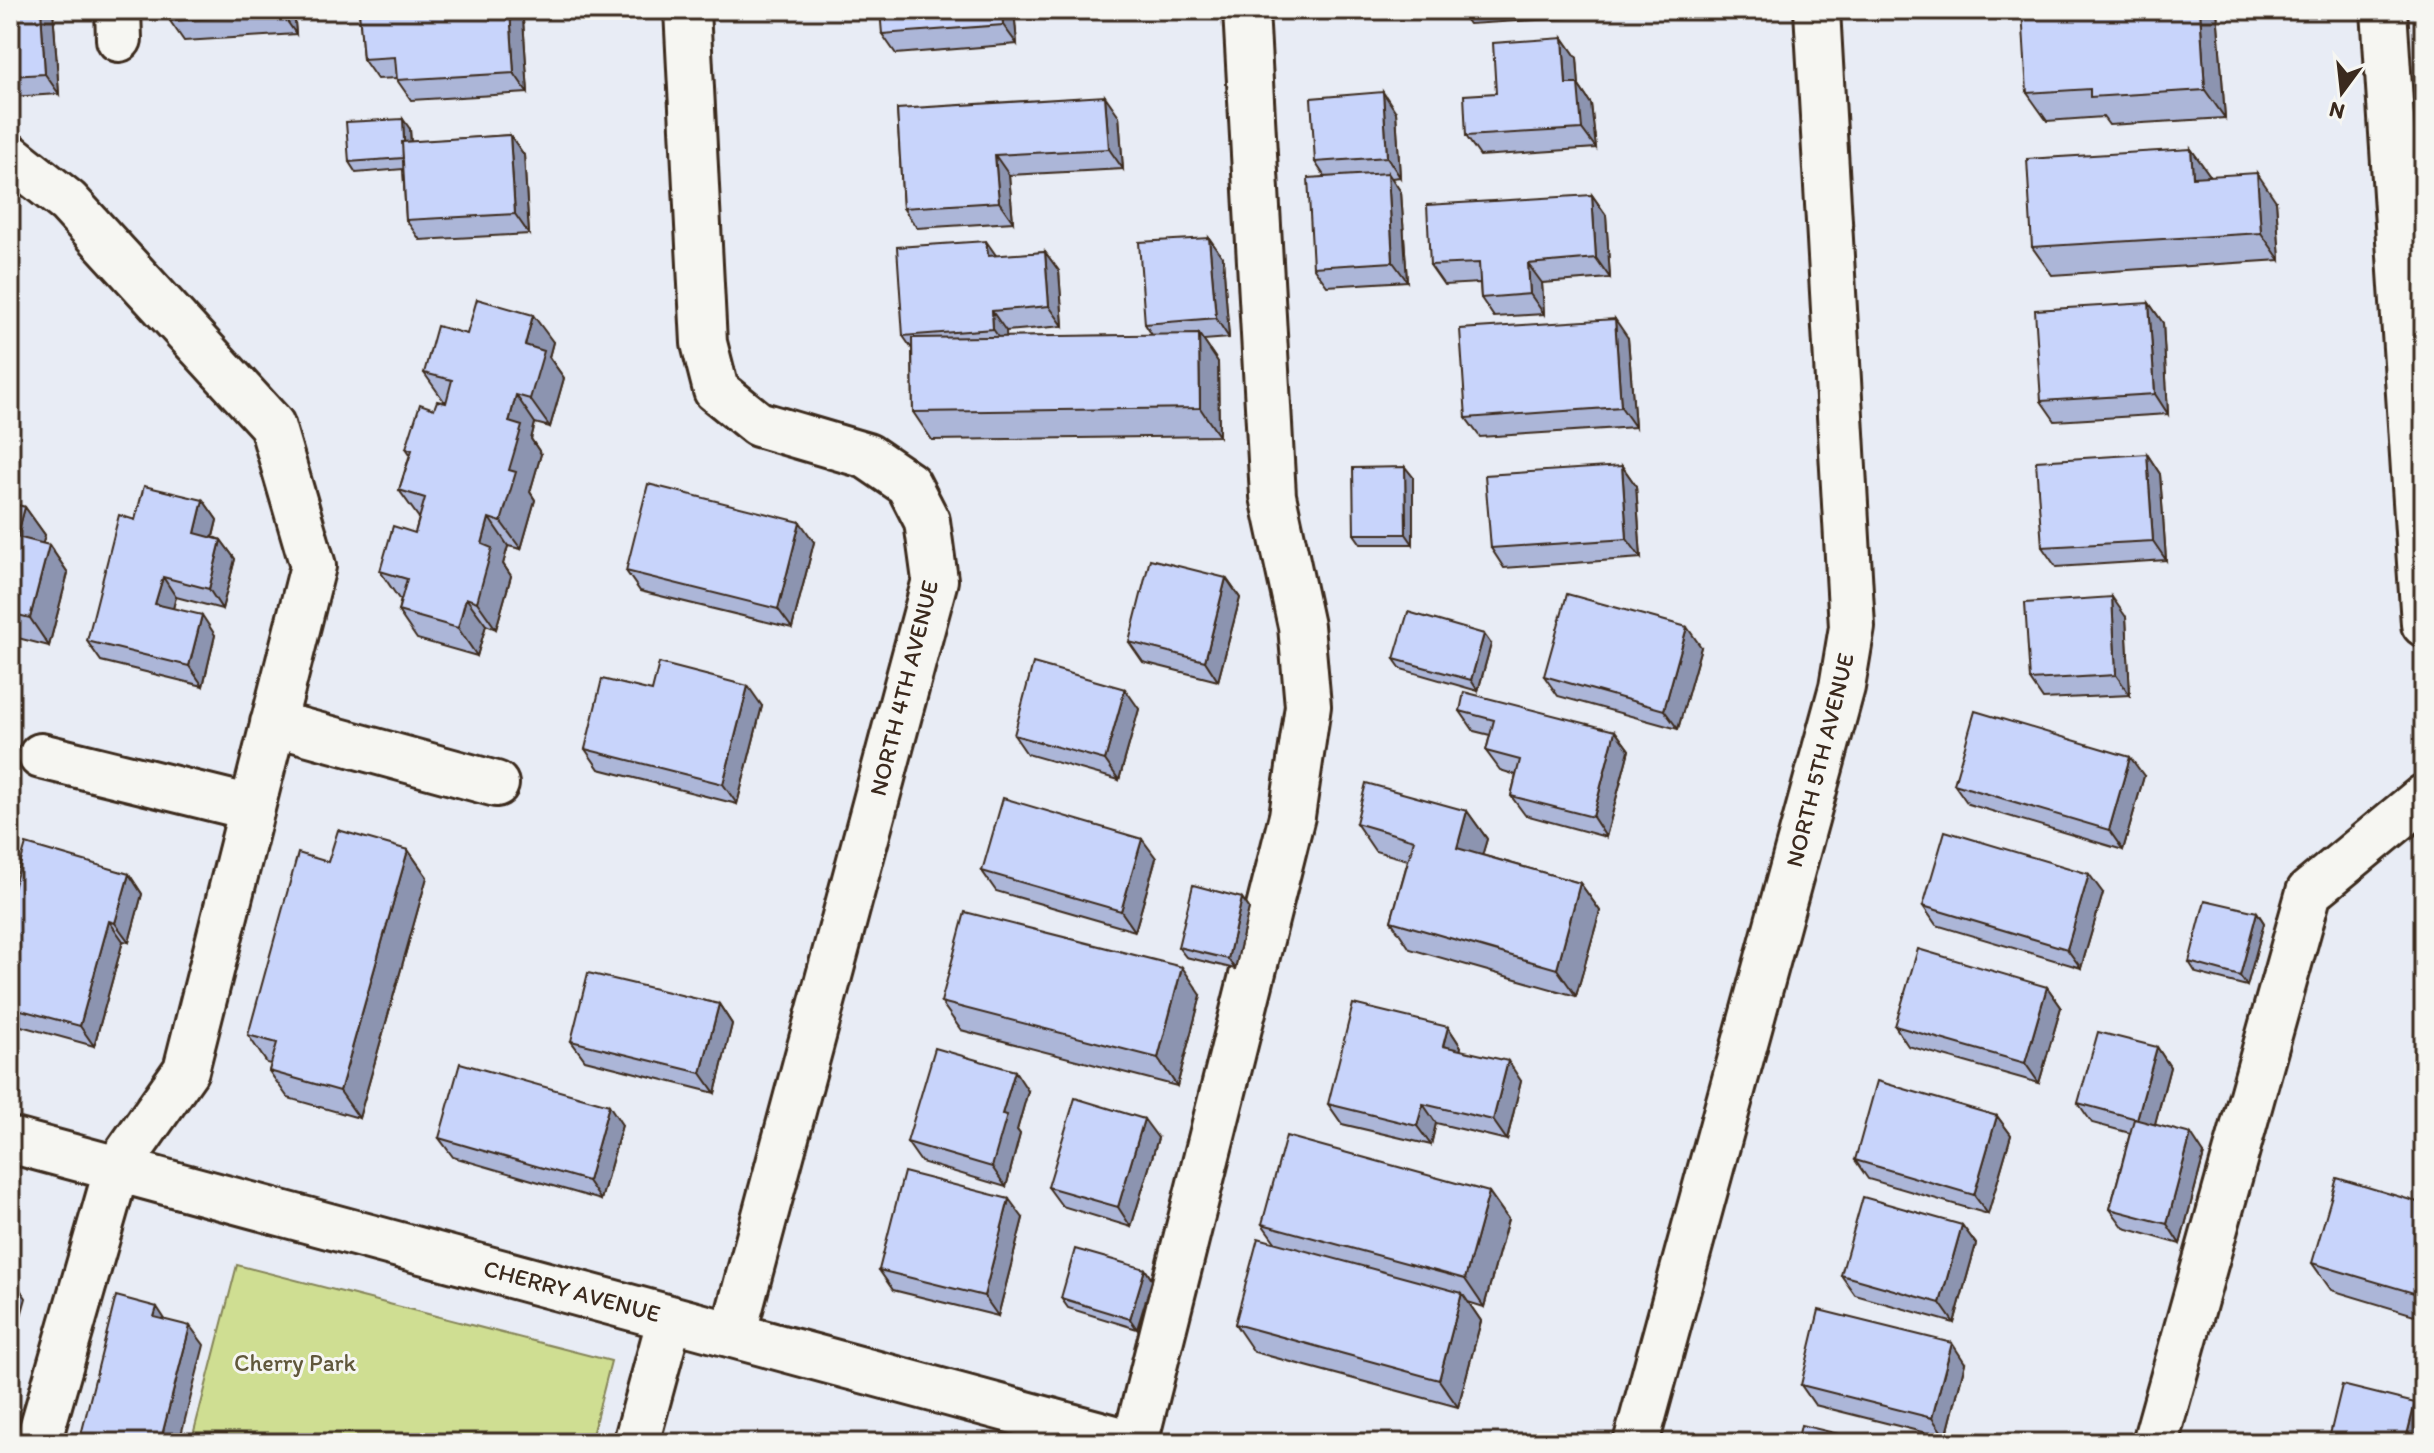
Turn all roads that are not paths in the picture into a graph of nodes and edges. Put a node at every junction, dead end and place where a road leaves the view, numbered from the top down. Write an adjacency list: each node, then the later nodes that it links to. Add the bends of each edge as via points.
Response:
1 (687, 10): 15 (street, NORTH 4TH AVENUE, via 704,343 716,390 758,424 867,456 908,484 927,521 935,580)
2 (1246, 10): 18 (street, via 1273,496 1301,626 1308,706 1292,816)
3 (1817, 10): 19 (street, NORTH 5TH AVENUE, via 1852,627 1842,687)
4 (2384, 10): 6 (street)
5 (10, 156): 7 (street, via 68,202 272,425 313,566)
6 (2424, 624)
7 (273, 723): 9 (street); 11 (street)
8 (41, 756): 11 (street)
9 (496, 784)
10 (2424, 797): 20 (street, via 2309,892)
11 (252, 808): 13 (street, via 186,1070)
12 (10, 1140): 13 (street, CHERRY AVENUE)
13 (117, 1168): 14 (street, CHERRY AVENUE); 16 (street)
14 (670, 1318): 15 (street, CHERRY AVENUE); 17 (street)
15 (733, 1335): 18 (street, CHERRY AVENUE)
16 (38, 1443)
17 (636, 1443)
18 (1134, 1443)
19 (1636, 1443)
20 (2155, 1443)

